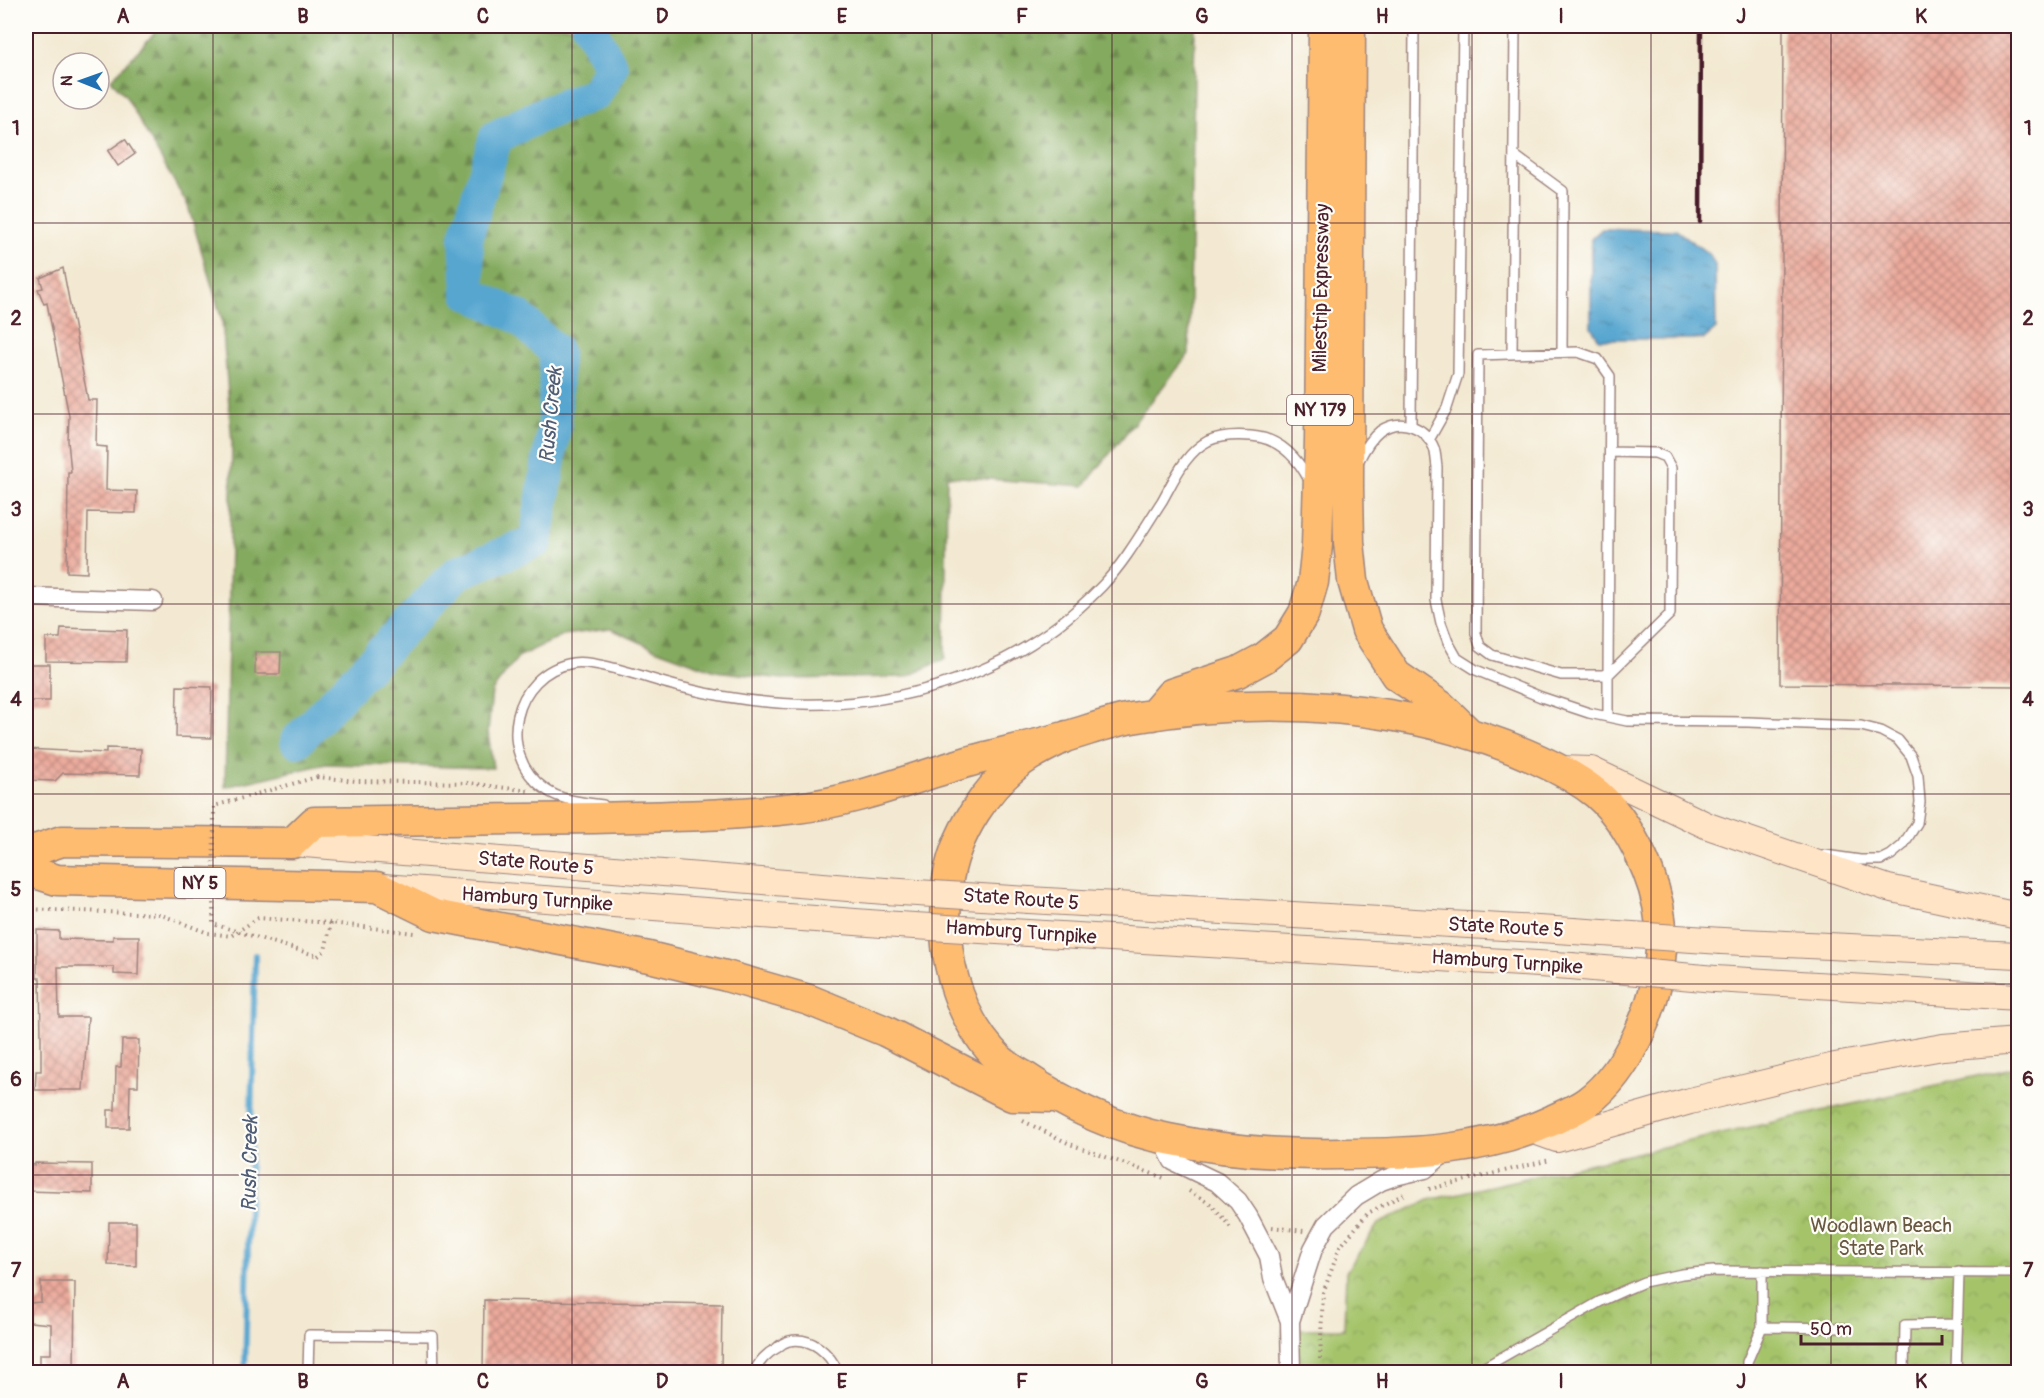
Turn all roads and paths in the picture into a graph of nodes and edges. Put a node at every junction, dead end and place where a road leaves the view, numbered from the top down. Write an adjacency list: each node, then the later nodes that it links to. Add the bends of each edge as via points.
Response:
1 (1324, 26): 15 (highway, Milestrip Expressway / NY 179)
2 (1350, 26): 14 (highway, Milestrip Expressway / NY 179)
3 (1414, 26): 11 (lane)
4 (1463, 26): 10 (lane)
5 (1515, 26): 6 (lane)
6 (1514, 155): 7 (lane, via 1563,191); 8 (lane)
7 (1562, 352): 8 (lane); 13 (lane, via 1578,352 1598,359 1610,376)
8 (1512, 354): 9 (lane, via 1478,355)
9 (1478, 373): 10 (lane); 18 (lane, via 1476,633 1480,646 1492,655 1561,675)
10 (1458, 374): 12 (lane, via 1447,408)
11 (1411, 424): 12 (lane); 14 (lane, via 1399,424 1375,435)
12 (1429, 440): 20 (lane, via 1437,467 1436,600 1441,623 1457,658 1541,697)
13 (1610, 452): 18 (lane); 18 (lane, via 1655,453 1665,457 1671,468 1670,614)
14 (1348, 486): 21 (highway, Milestrip Expressway / NY 179, via 1353,581 1367,630 1396,675 1441,705)
15 (1319, 508): 19 (highway, Milestrip Expressway / NY 179, via 1313,582 1304,613 1288,639 1238,672 1171,694); 25 (lane, via 1308,478 1294,457 1278,444 1247,435 1209,441 1191,453 1130,551 1102,586 1049,633 962,678 914,694 832,706 769,703 704,693 594,663 558,668 540,678 525,695 516,716 516,742 524,767 553,794)
16 (26, 597): 17 (street)
17 (153, 601)
18 (1608, 675): 20 (lane)
19 (1153, 715): 21 (highway, via 1268,706 1316,708 1365,712); 22 (highway)
20 (1608, 717): 29 (lane, via 1627,721 1860,726 1881,730 1898,740 1911,756 1920,793 1917,823 1903,845 1891,855 1881,860 1860,860)
21 (1470, 734): 23 (highway)
22 (1066, 736): 27 (highway, via 961,764 862,797 767,812); 40 (highway, via 1027,757 998,783 972,815 949,873 945,910 947,952 964,1007 1002,1062)
23 (1559, 769): 29 (main road, via 1591,770 1708,826); 42 (highway, via 1595,792 1637,844 1660,910 1661,952 1653,999 1617,1071 1581,1107)
24 (531, 791): 35 (path, bridge, via 469,783 317,777 214,806 213,924 318,956 325,951)
25 (612, 806)
26 (624, 807): 27 (lane)
27 (695, 816): 28 (highway, via 314,822)
28 (292, 843): 30 (highway, State Route 5 / NY 5, via 62,841); 37 (main road, State Route 5 / NY 5, bridge, via 885,891)
29 (1766, 847): 34 (main road, via 1888,888)
30 (26, 853)
31 (26, 870): 32 (highway, Hamburg Turnpike / NY 5, via 57,880)
32 (377, 887): 38 (main road, Hamburg Turnpike / NY 5, bridge, via 882,924); 40 (highway, via 434,915 649,957 809,1000 885,1031 1012,1096)
33 (26, 909): 35 (path, via 159,914 208,933 231,936 258,918)
34 (2019, 916)
35 (331, 923): 36 (path)
36 (424, 935)
37 (2019, 955)
38 (2019, 997)
39 (2019, 1041): 42 (main road, via 1943,1047 1835,1066 1557,1139)
40 (1054, 1097): 43 (highway, via 1084,1112)
41 (1016, 1118): 46 (path)
42 (1532, 1130): 44 (highway)
43 (1162, 1138): 44 (highway, via 1300,1155); 56 (street, via 1173,1161 1217,1182 1238,1201 1269,1256 1272,1278)
44 (1448, 1150): 56 (street, via 1425,1169 1381,1181 1356,1196 1326,1225 1313,1249)
45 (1554, 1159): 48 (path)
46 (1166, 1179)
47 (1186, 1188): 51 (path, via 1212,1205)
48 (1424, 1190)
49 (1413, 1192): 60 (path, via 1368,1213 1340,1247 1323,1293)
50 (1273, 1227): 52 (path)
51 (1234, 1230)
52 (1306, 1231)
53 (1762, 1271): 54 (lane); 58 (lane); 67 (lane, via 1703,1272 1644,1282 1601,1301)
54 (1959, 1272): 55 (lane); 57 (lane)
55 (2019, 1273)
56 (1290, 1321): 61 (street)
57 (1958, 1324): 69 (lane, via 1905,1325); 70 (lane)
58 (1762, 1327): 59 (lane); 68 (lane, via 1747,1362)
59 (1844, 1328)
60 (1320, 1359)
61 (1291, 1364): 66 (lane)
62 (308, 1372): 63 (lane, via 309,1335 433,1336)
63 (434, 1372)
64 (755, 1372): 65 (lane, via 768,1353 789,1341 805,1341 820,1347)
65 (838, 1372)
66 (1301, 1372)
67 (1476, 1372)
68 (1747, 1372)
69 (1904, 1372)
70 (1956, 1372)

